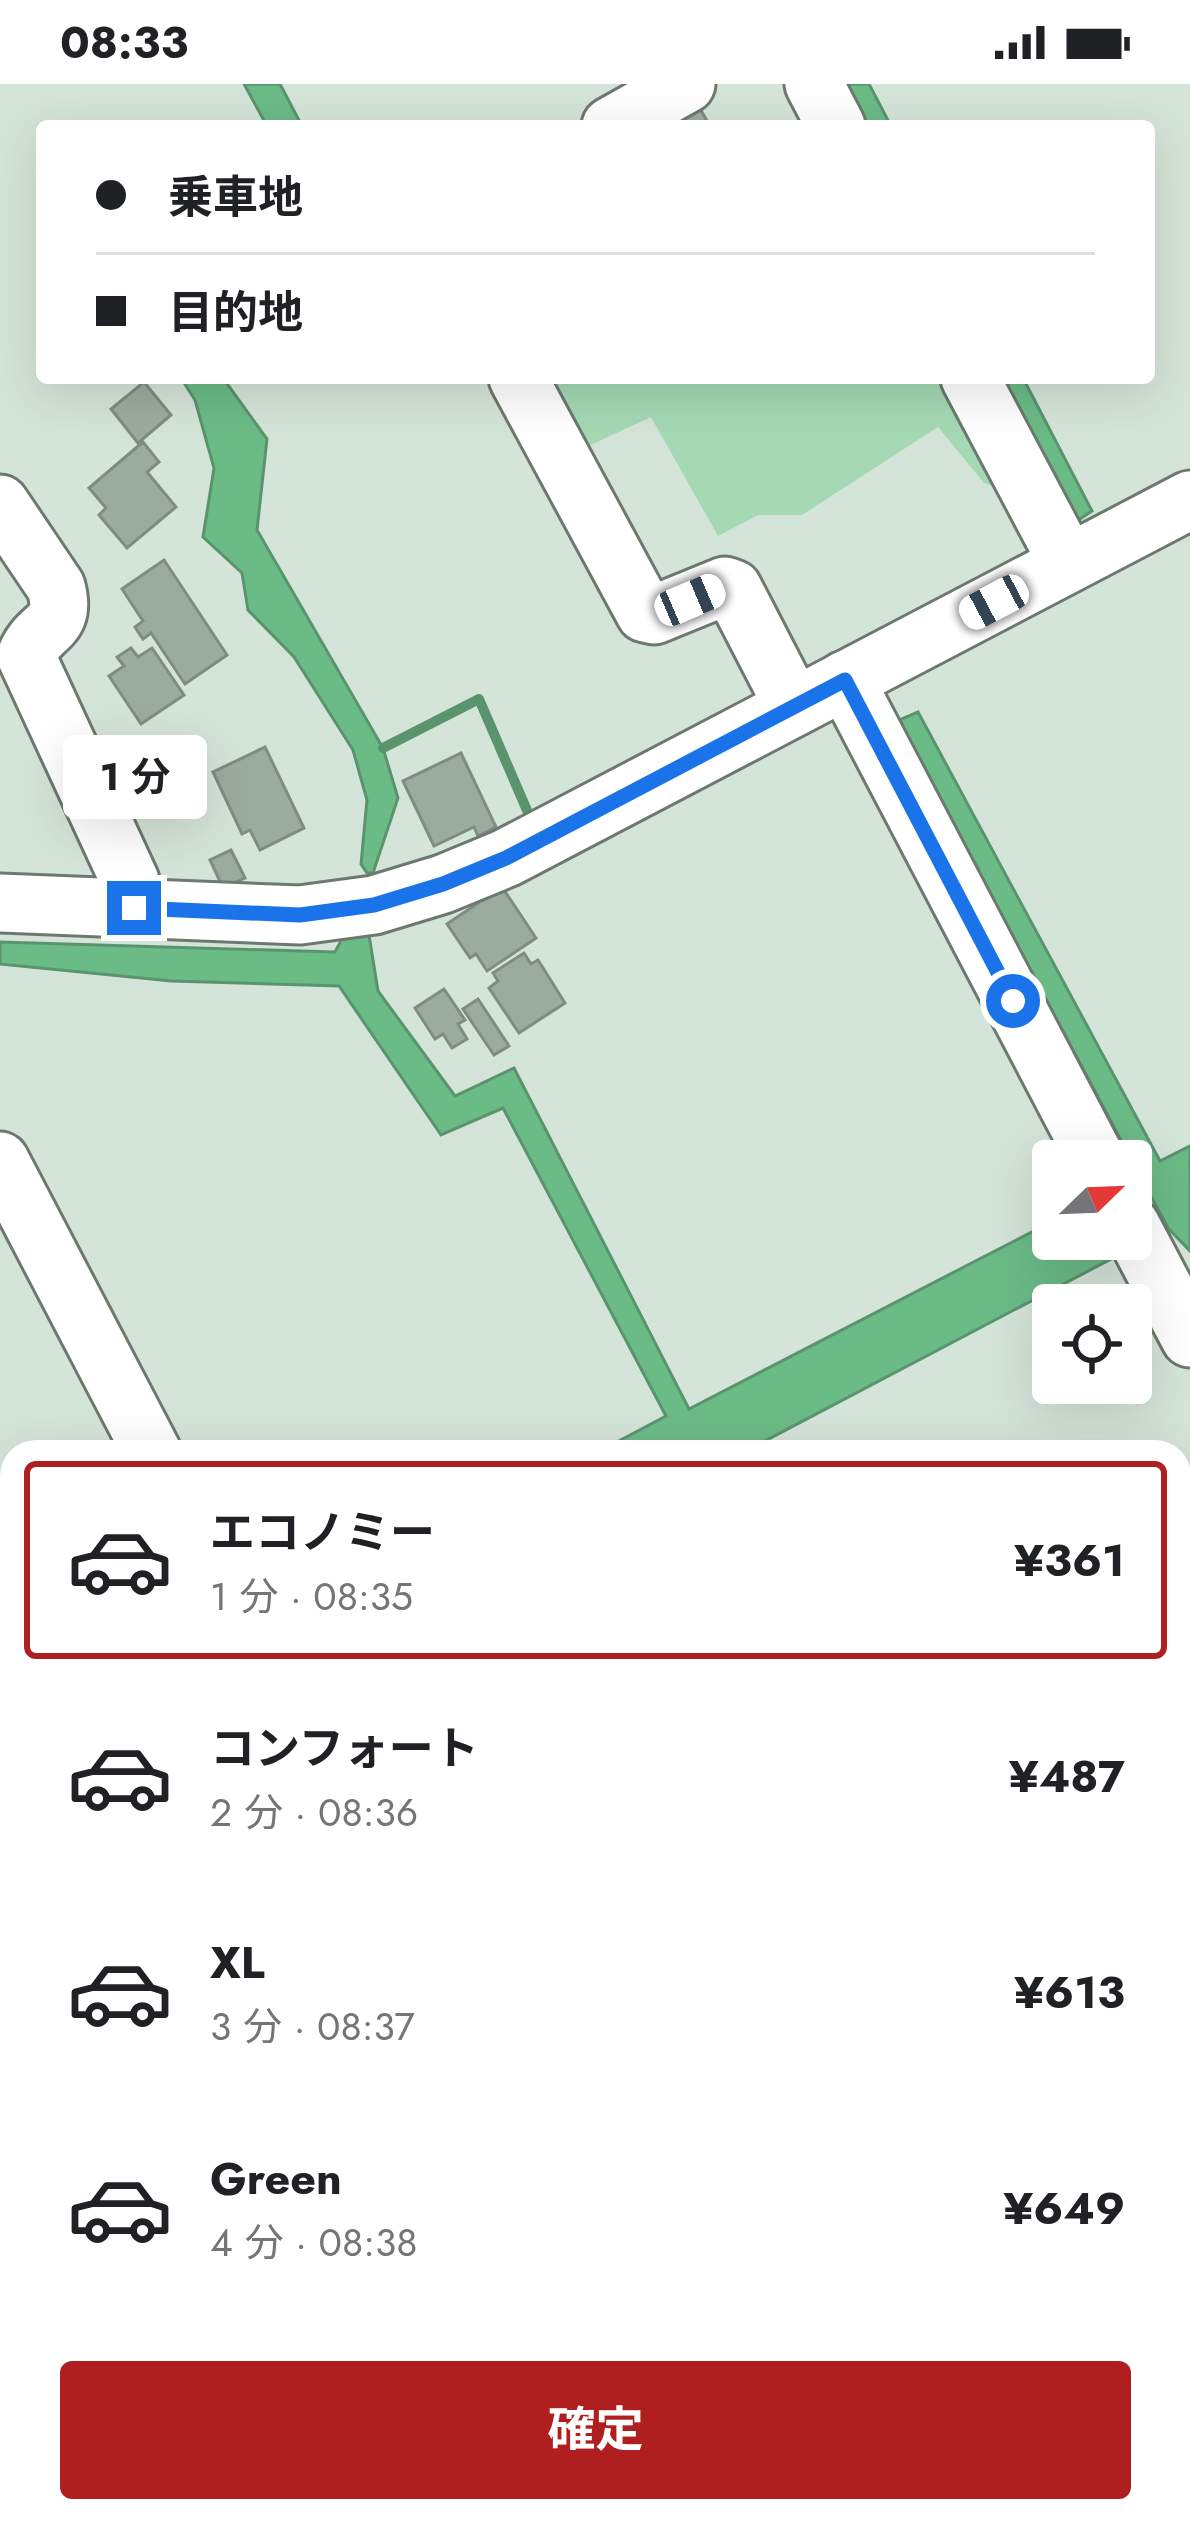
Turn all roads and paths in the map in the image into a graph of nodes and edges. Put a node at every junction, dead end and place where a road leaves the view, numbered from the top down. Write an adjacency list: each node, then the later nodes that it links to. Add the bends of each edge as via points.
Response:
1 (686, 84): 3 (street)
2 (814, 84): 4 (street)
3 (622, 120)
4 (833, 120)
5 (521, 384): 12 (street, via 645,613 725,586 734,590)
6 (973, 384): 9 (street)
7 (1190, 500): 9 (street)
8 (0, 504): 10 (street, via 60,603 57,622)
9 (1068, 563): 11 (street)
10 (13, 661): 14 (street, via 130,881)
11 (845, 680): 12 (street); 15 (street)
12 (794, 707): 14 (street, via 443,884 300,915)
13 (0, 903): 14 (street)
14 (134, 908)
15 (1086, 1140)
16 (0, 1161): 19 (street)
17 (1149, 1260): 18 (street)
18 (1190, 1338)
19 (146, 1440)

